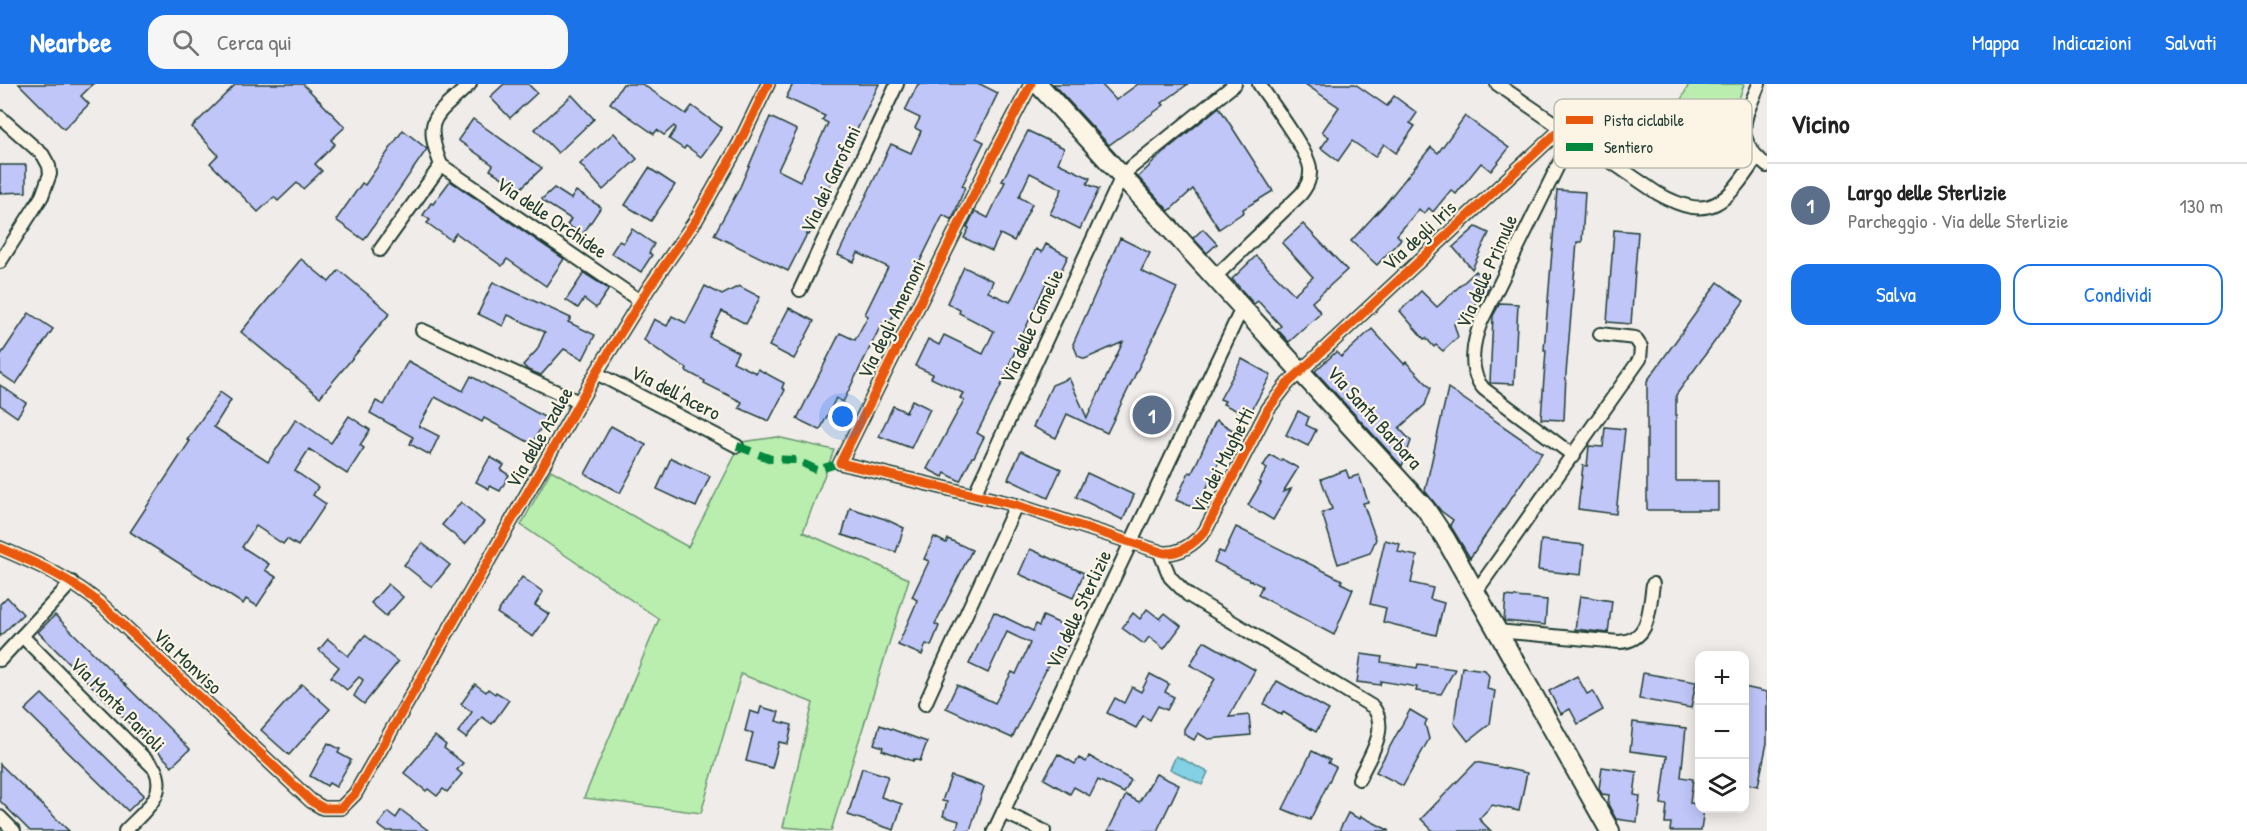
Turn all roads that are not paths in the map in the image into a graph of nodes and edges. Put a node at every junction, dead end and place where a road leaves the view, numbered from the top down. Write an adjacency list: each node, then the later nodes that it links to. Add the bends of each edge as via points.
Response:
1 (470, 84): 18 (street, via 433,123 432,141)
2 (768, 84): 27 (street, Via delle Azalee, via 696,220)
3 (897, 84): 26 (street, Via dei Garofani)
4 (1031, 84): 36 (street, Via degli Anemoni, via 840,463)
5 (1038, 84): 22 (street, Via Santa Barbara)
6 (1235, 84): 22 (street)
7 (1259, 84): 25 (street, via 1305,154 1310,176 1301,194)
8 (1497, 84): 12 (street)
9 (1759, 84): 10 (street)
10 (1752, 101)
11 (0, 117): 24 (street, via 43,155 50,174 42,196)
12 (1554, 122)
13 (1554, 144): 31 (street, Via degli Iris)
14 (1752, 150): 15 (street)
15 (1757, 157): 17 (street); 19 (street)
16 (1554, 162): 35 (street, Via delle Primule, via 1482,320 1476,338 1475,374 1484,389)
17 (1752, 164)
18 (441, 165): 23 (street); 27 (street, Via delle Orchidee)
19 (1767, 166)
20 (1621, 168): 21 (street, via 1657,193 1689,207 1710,206 1725,198)
21 (1750, 168)
22 (1123, 174): 25 (street, Via Santa Barbara); 36 (street, Via delle Camelie)
23 (380, 250)
24 (0, 262)
25 (1216, 276): 28 (street, Via Santa Barbara)
26 (800, 290)
27 (640, 301): 32 (street, Via delle Azalee)
28 (1243, 306): 31 (street, Via Santa Barbara); 38 (street, Via delle Sterlizie)
29 (422, 330): 33 (street)
30 (1600, 334): 35 (street, via 1635,338 1641,354)
31 (1301, 370): 40 (street, Via dei Mughetti, via 1271,405 1205,531 1184,549); 43 (street, Via Santa Barbara, via 1419,501 1440,530)
32 (596, 373): 33 (street, Via delle Azalee); 34 (street, Via dell'Acero)
33 (579, 402): 49 (street, Via delle Azalee, via 355,794)
34 (737, 446)
35 (1574, 456): 43 (street)
36 (975, 494): 37 (street, Via degli Anemoni)
37 (1016, 505): 38 (street, Via degli Anemoni); 47 (street)
38 (1131, 542): 40 (street); 50 (street, Via delle Sterlizie)
39 (0, 548): 41 (street, Via Monviso)
40 (1160, 553): 48 (street, via 1170,577 1188,595 1373,707 1381,728)
41 (72, 582): 45 (street); 49 (street, Via Monviso, via 104,607 311,801 322,808)
42 (1653, 584): 44 (street, via 1646,626 1631,640)
43 (1475, 594): 44 (street, Via Santa Barbara)
44 (1497, 631): 56 (street, Via Santa Barbara)
45 (22, 636): 46 (street); 53 (street, Via Monte Parioli, via 155,769 160,783 156,796)
46 (0, 660)
47 (925, 704)
48 (1359, 779)
49 (341, 808)
50 (1003, 812): 54 (street, Via delle Sterlizie); 55 (street)
51 (0, 817): 52 (street)
52 (14, 831)
53 (125, 831)
54 (994, 831)
55 (1044, 831)
56 (1610, 831)

